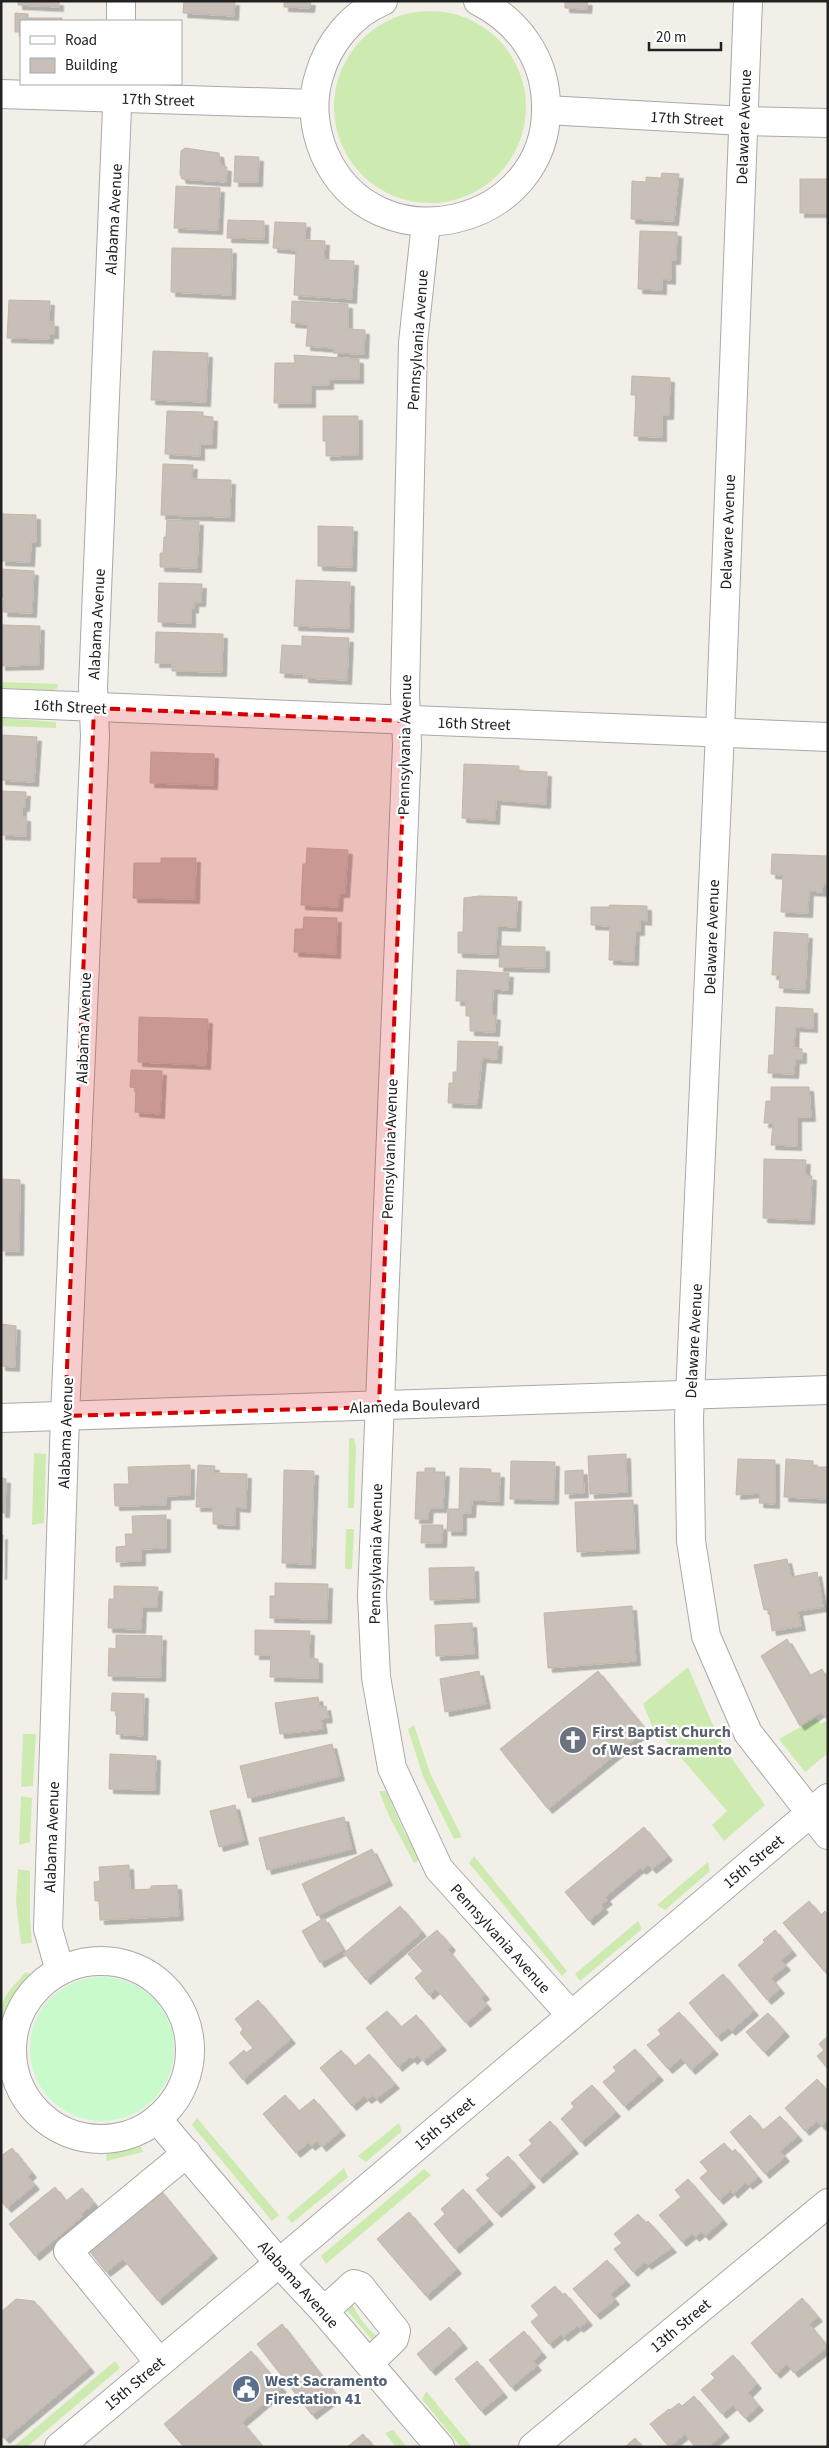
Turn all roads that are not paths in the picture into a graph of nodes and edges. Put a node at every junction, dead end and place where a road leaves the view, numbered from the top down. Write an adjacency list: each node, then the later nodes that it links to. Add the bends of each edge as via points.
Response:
1 (121, 1): 5 (street)
2 (383, 1): 8 (street, via 358,16 331,46 320,70)
3 (478, 1): 9 (street, via 508,20 532,51 545,90)
4 (748, 1): 10 (street, Delaware Avenue)
5 (121, 20)
6 (118, 91): 7 (street, 17th Street); 8 (street, 17th Street); 14 (street, Alabama Avenue)
7 (1, 94)
8 (314, 104): 12 (street, via 320,143 339,179 369,206 406,220)
9 (546, 110): 10 (street, 17th Street); 12 (street, via 538,149 529,168 512,188 485,209 466,217)
10 (744, 121): 11 (street, 17th Street); 16 (street, Delaware Avenue)
11 (828, 123)
12 (426, 223): 15 (street, Pennsylvania Avenue, via 413,343)
13 (1, 702): 14 (street, 16th Street)
14 (94, 708): 15 (street, 16th Street); 21 (street, Alabama Avenue)
15 (406, 721): 16 (street, 16th Street); 20 (street, Pennsylvania Avenue)
16 (720, 732): 17 (street, 16th Street); 19 (street, Delaware Avenue)
17 (828, 737)
18 (828, 1390): 19 (street, Alameda Boulevard)
19 (692, 1395): 20 (street, Alameda Boulevard); 23 (street, Delaware Avenue, via 689,1418 691,1541 706,1636 748,1734)
20 (379, 1407): 21 (street, Alameda Boulevard); 26 (street, Pennsylvania Avenue, via 372,1596 376,1677 392,1768 439,1869)
21 (65, 1416): 22 (street, Alameda Boulevard); 25 (street, Alabama Avenue, via 48,1929)
22 (1, 1418)
23 (819, 1805): 24 (street, Delaware Avenue); 26 (street, 15th Street)
24 (828, 1835)
25 (60, 1971): 27 (street, via 39,1986 23,2007); 28 (street, via 88,1962 117,1962 145,1971 168,1989 184,2014 191,2042 189,2071 177,2098)
26 (570, 2015): 31 (street, 15th Street)
27 (7, 2058): 28 (street, via 32,2108 53,2126 79,2137 107,2140 134,2134)
28 (158, 2120): 29 (street, Alabama Avenue)
29 (187, 2152): 31 (street, Alabama Avenue); 33 (street, via 68,2251)
30 (828, 2203): 37 (street, 13th Street)
31 (279, 2263): 32 (street, Alabama Avenue); 33 (street, 15th Street)
32 (324, 2311): 34 (street, Alabama Avenue); 34 (street, via 354,2284 360,2286 396,2331 394,2339)
33 (159, 2362): 35 (street, 15th Street)
34 (369, 2363): 36 (street, Alabama Avenue)
35 (58, 2447)
36 (440, 2447)
37 (533, 2447)

